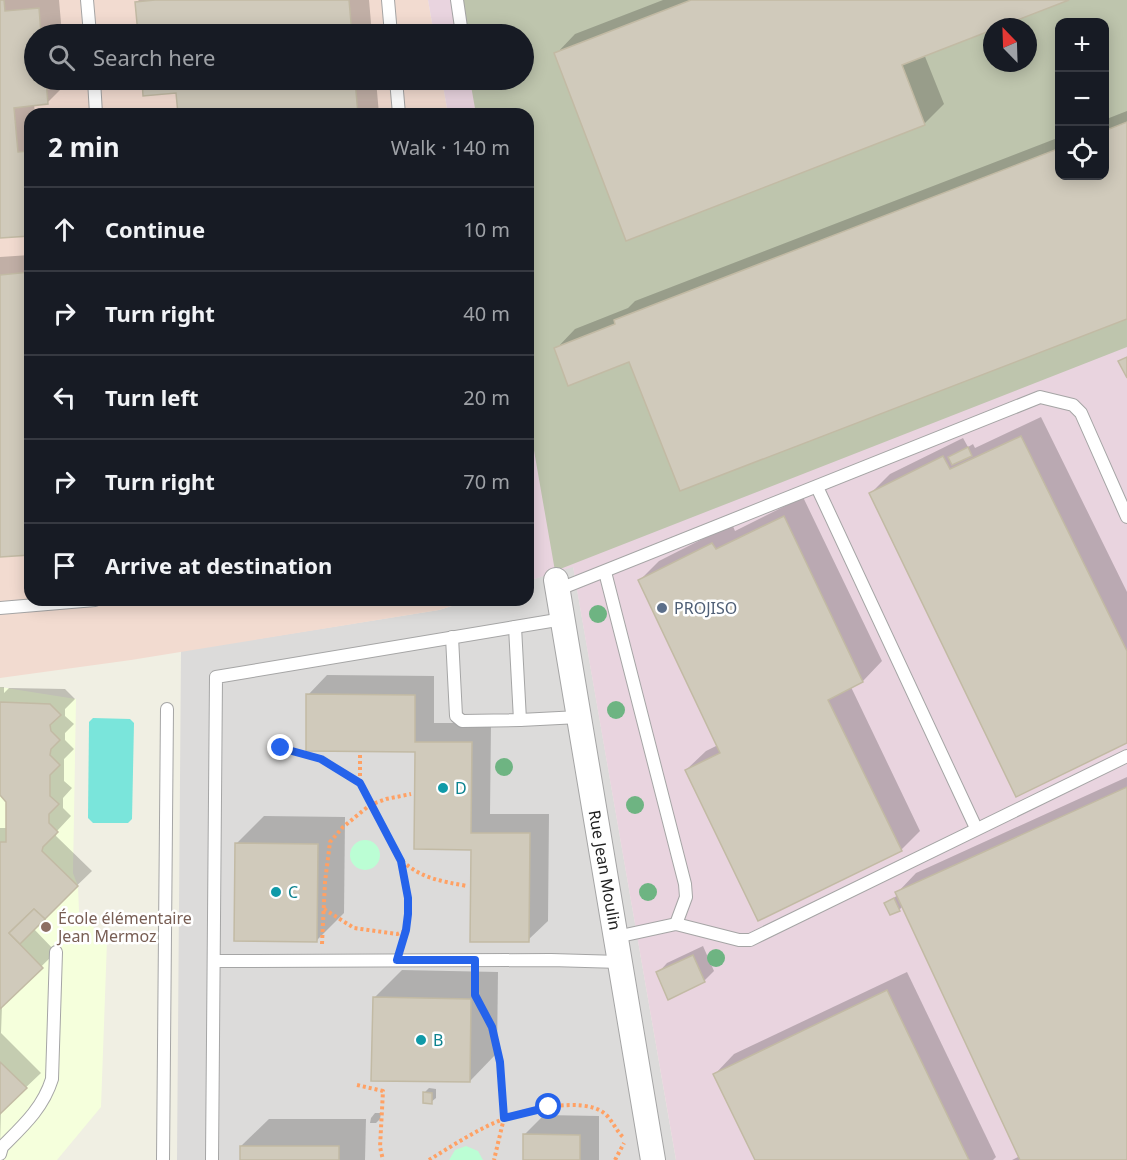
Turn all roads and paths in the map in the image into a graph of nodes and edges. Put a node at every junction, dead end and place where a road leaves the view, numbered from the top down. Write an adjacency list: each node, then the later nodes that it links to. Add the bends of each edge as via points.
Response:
1 (87, 0): 4 (lane)
2 (388, 0): 5 (lane)
3 (456, 0): 6 (lane)
4 (89, 24)
5 (391, 24)
6 (460, 24)
7 (95, 90): 9 (lane)
8 (397, 90): 10 (lane)
9 (96, 108)
10 (398, 108)
11 (817, 487): 12 (lane, via 1040,397 1073,405 1081,413); 13 (lane); 29 (lane)
12 (1127, 517)
13 (605, 572): 14 (lane); 33 (lane, via 685,884 686,897)
14 (556, 585): 17 (street, Rue Jean Moulin)
15 (24, 606): 16 (lane)
16 (0, 608)
17 (563, 619): 18 (lane); 21 (street, Rue Jean Moulin)
18 (515, 627): 19 (lane); 22 (lane)
19 (452, 637): 22 (lane, via 456,716 462,721); 40 (lane, via 216,676)
20 (167, 709): 45 (lane)
21 (579, 717): 22 (lane); 35 (street, Rue Jean Moulin)
22 (520, 720)
23 (281, 748): 26 (path, via 321,759)
24 (360, 755): 26 (path)
25 (1127, 756): 29 (lane)
26 (360, 783): 28 (path)
27 (411, 794): 28 (path)
28 (370, 805): 30 (path); 32 (path, via 330,842)
29 (976, 828): 33 (lane, via 750,940)
30 (401, 861): 31 (path, via 433,880); 34 (path, via 408,898)
31 (467, 886)
32 (323, 909): 34 (path, via 354,928 397,934); 37 (path)
33 (676, 924): 35 (lane)
34 (406, 930): 38 (path)
35 (616, 937): 41 (street, Rue Jean Moulin)
36 (56, 952): 44 (lane, via 52,1079 37,1111 2,1147)
37 (322, 960): 38 (lane); 40 (lane)
38 (397, 960): 39 (lane)
39 (475, 960): 41 (lane); 43 (path, via 475,995 492,1027 500,1062)
40 (215, 961): 46 (lane)
41 (620, 962): 51 (street, Rue Jean Moulin)
42 (357, 1085): 47 (path, via 383,1091)
43 (504, 1118): 48 (path); 49 (path); 50 (path, via 549,1107 583,1105 604,1113 626,1139)
44 (0, 1154)
45 (163, 1160)
46 (212, 1160)
47 (383, 1160)
48 (429, 1160)
49 (494, 1160)
50 (615, 1160)
51 (653, 1160)

